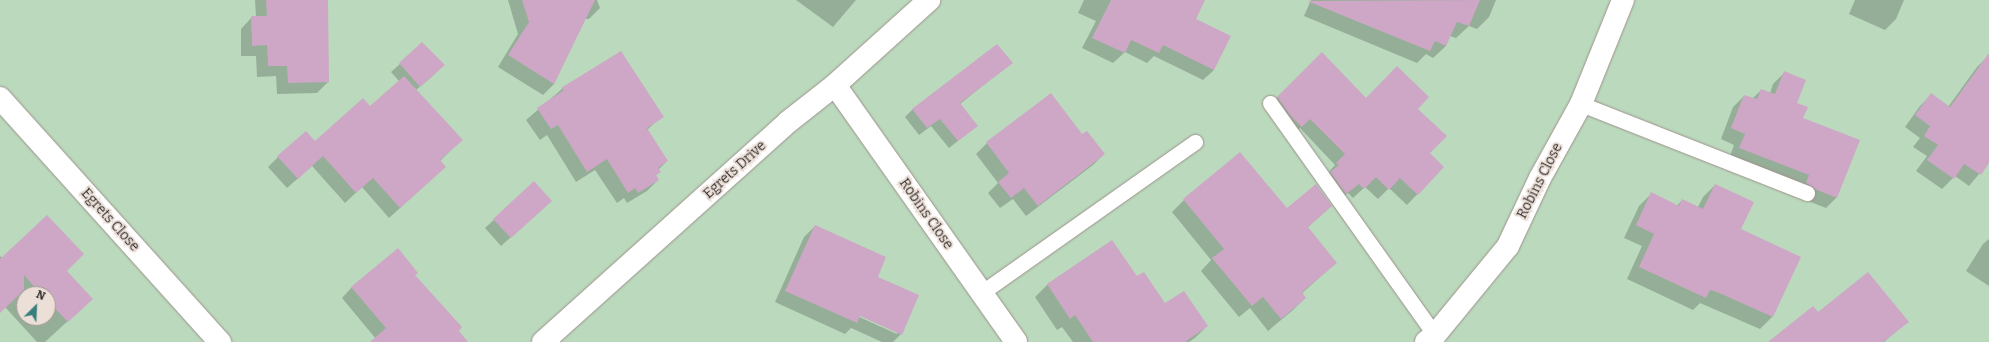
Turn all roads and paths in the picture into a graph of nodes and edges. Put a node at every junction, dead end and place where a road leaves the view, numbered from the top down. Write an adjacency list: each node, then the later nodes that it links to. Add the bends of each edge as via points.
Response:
1 (929, 0): 3 (street, Egrets Drive)
2 (1623, 0): 6 (street, Robins Close)
3 (835, 85): 9 (street, Robins Close); 12 (street, Egrets Drive, via 788,122)
4 (0, 98): 11 (street, Egrets Close)
5 (1270, 103): 10 (lane)
6 (1581, 104): 8 (lane); 10 (street, Robins Close, via 1540,178 1508,246)
7 (1195, 142): 9 (lane)
8 (1807, 193)
9 (982, 293): 13 (street, Robins Close)
10 (1431, 339)
11 (220, 342)
12 (543, 342)
13 (1016, 342)

